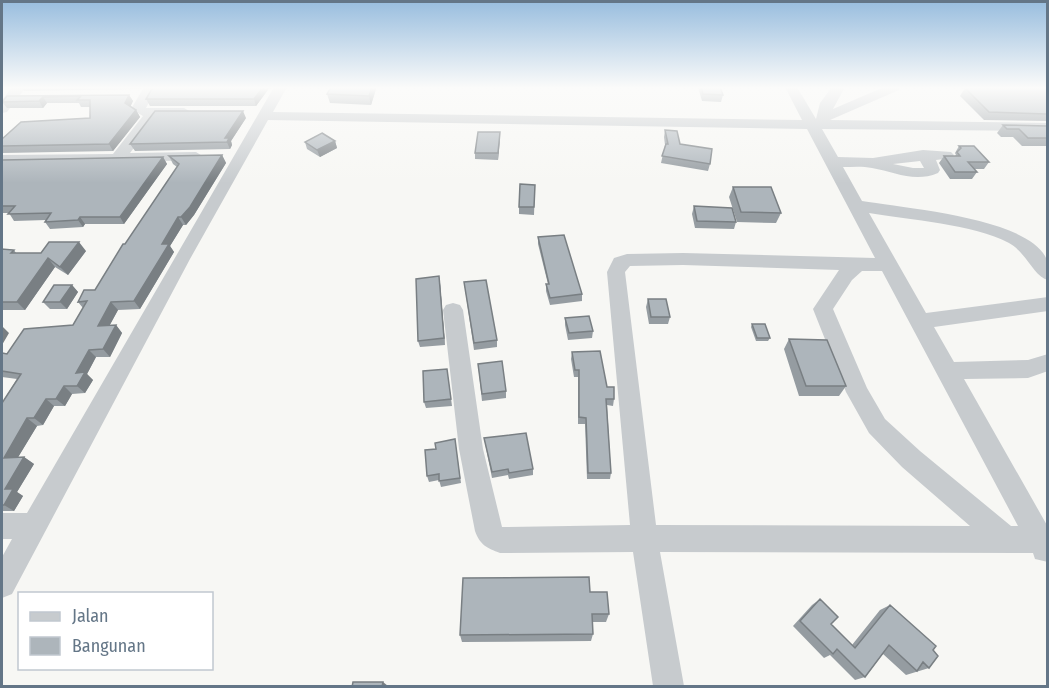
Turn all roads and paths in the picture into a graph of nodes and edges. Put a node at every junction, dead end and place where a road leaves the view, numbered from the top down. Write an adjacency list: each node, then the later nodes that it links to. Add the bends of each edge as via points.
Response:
1 (148, 119): 11 (street)
2 (255, 119): 10 (street)
3 (473, 119): 7 (street, via 638,123 644,133 682,136 735,135 744,131 743,125)
4 (816, 119): 7 (street)
5 (821, 119): 7 (street)
6 (826, 119): 7 (street)
7 (819, 123): 8 (street); 13 (street)
8 (1047, 127)
9 (946, 155): 13 (street, via 924,155 932,170 912,173 873,163)
10 (240, 156): 11 (street); 24 (street)
11 (118, 158): 12 (street)
12 (2, 160)
13 (833, 162): 14 (street)
14 (856, 205): 16 (street); 17 (street, via 1012,237 1028,246)
15 (858, 264): 16 (street); 25 (street, via 683,259 627,260 618,267); 26 (street, via 845,275 823,309 857,392 877,426)
16 (888, 265): 20 (street)
17 (1047, 274)
18 (1047, 304): 20 (street)
19 (453, 310): 25 (street, via 471,449 488,531 493,537)
20 (920, 321): 22 (street)
21 (1041, 369): 22 (street)
22 (945, 371): 27 (street)
23 (2, 526): 24 (street)
24 (33, 526): 28 (street)
25 (644, 537): 26 (street); 29 (street)
26 (1006, 539): 27 (street)
27 (1045, 544)
28 (2, 584)
29 (668, 687)

